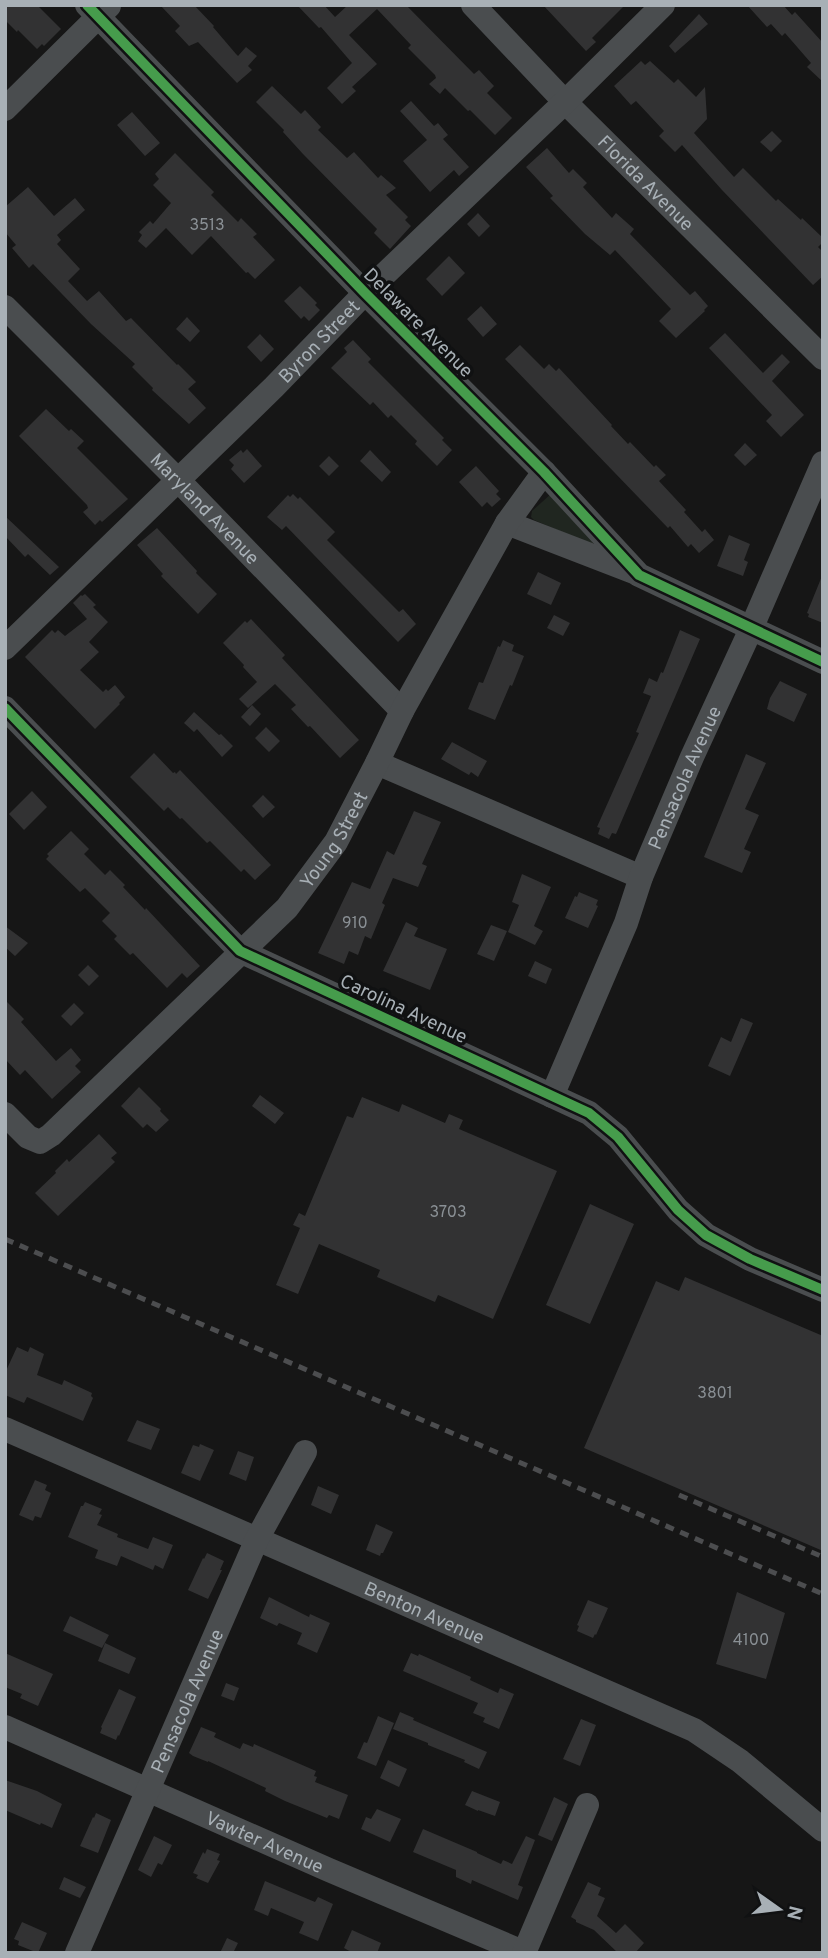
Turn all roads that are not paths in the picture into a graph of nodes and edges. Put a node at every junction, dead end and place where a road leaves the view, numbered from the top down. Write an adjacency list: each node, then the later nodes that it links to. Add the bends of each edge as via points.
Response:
1 (473, 5): 4 (street, Florida Avenue)
2 (663, 5): 4 (street, Byron Street)
3 (98, 9): 5 (street); 6 (street, Delaware Avenue)
4 (565, 102): 6 (street, Byron Street); 8 (street, Florida Avenue)
5 (5, 109)
6 (365, 293): 10 (street, Delaware Avenue); 11 (street, Byron Street)
7 (5, 307): 11 (street, Maryland Avenue)
8 (823, 358)
9 (823, 463): 14 (street, Pensacola Avenue)
10 (544, 472): 12 (street, Young Street); 13 (street, Delaware Avenue)
11 (178, 480): 15 (street, Byron Street); 18 (street, Maryland Avenue)
12 (507, 523): 13 (street); 18 (street, Young Street)
13 (639, 575): 14 (street, Delaware Avenue)
14 (751, 629): 16 (street, Delaware Avenue); 20 (street, Pensacola Avenue)
15 (5, 648)
16 (823, 662)
17 (5, 708): 21 (street, Carolina Avenue)
18 (402, 711): 19 (street, Young Street)
19 (377, 763): 20 (street); 21 (street, Young Street, via 336,842 287,908)
20 (641, 877): 22 (street, Pensacola Avenue)
21 (240, 951): 22 (street, Carolina Avenue); 23 (street, Young Street, via 51,1135 40,1142 28,1137)
22 (552, 1096): 24 (street, Carolina Avenue, via 589,1113 618,1137 678,1210 706,1235)
23 (5, 1114)
24 (823, 1290)
25 (5, 1429): 27 (street, Benton Avenue)
26 (305, 1452): 27 (street, Pensacola Avenue)
27 (257, 1539): 29 (street, Pensacola Avenue); 31 (street, Benton Avenue, via 694,1730 740,1761)
28 (5, 1727): 29 (street, Vawter Avenue)
29 (148, 1789): 32 (street, Pensacola Avenue); 33 (street, Vawter Avenue)
30 (587, 1805): 33 (street)
31 (823, 1830)
32 (77, 1953)
33 (525, 1953)

